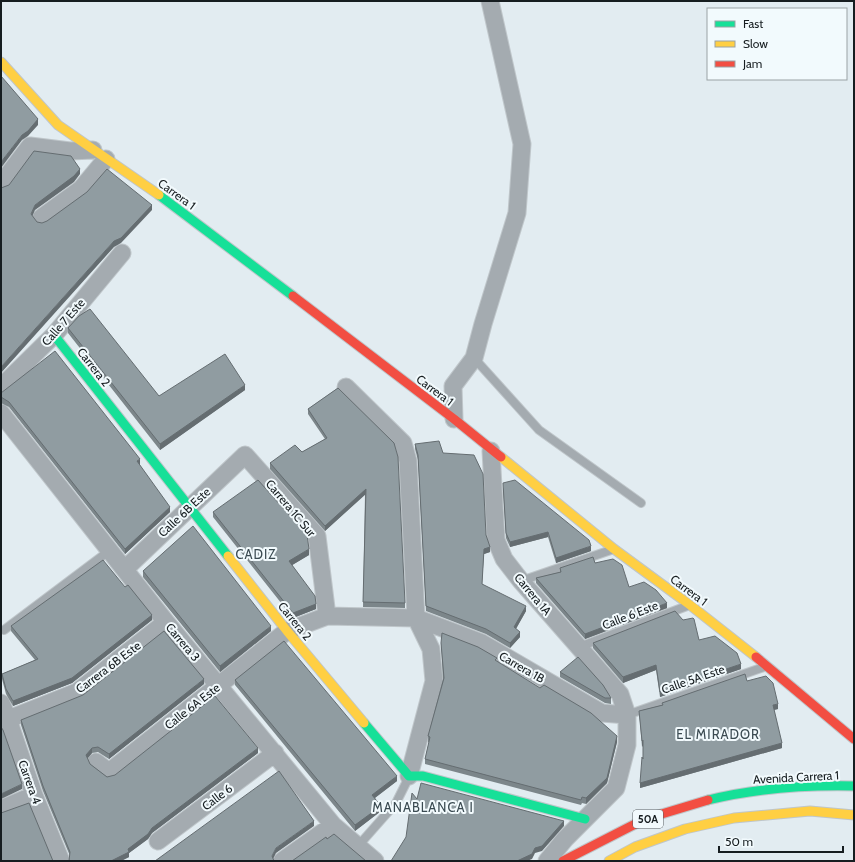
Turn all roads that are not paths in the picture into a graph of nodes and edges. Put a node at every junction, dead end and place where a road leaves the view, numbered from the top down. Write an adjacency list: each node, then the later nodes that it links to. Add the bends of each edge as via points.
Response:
1 (490, 1): 8 (street, via 522,144 517,213)
2 (1, 62): 3 (street, Carrera 1, via 58,125)
3 (99, 155): 4 (street, via 30,146); 5 (street, via 80,189); 12 (street, Carrera 1, via 162,196)
4 (1, 184)
5 (41, 218)
6 (122, 253): 7 (street, Calle 7 Este)
7 (54, 335): 9 (street, Calle 7 Este); 16 (street, Carrera 2)
8 (474, 358): 12 (street, via 453,386); 15 (lane, via 539,430)
9 (1, 387)
10 (346, 388): 23 (street, via 404,443 408,461)
11 (1, 413): 18 (street, Carrera 3)
12 (454, 419): 13 (street, Carrera 1)
13 (491, 451): 17 (street, Carrera 1); 20 (street, Carrera 1A, via 496,540 504,558)
14 (245, 456): 16 (street, Calle 6B Este); 22 (street, Carrera 1C Sur, via 317,536)
15 (640, 502)
16 (189, 506): 19 (street, Calle 6B Este); 26 (street, Carrera 2)
17 (614, 549): 20 (lane); 21 (street, Carrera 1)
18 (109, 551): 19 (street, Carrera 3); 25 (lane)
19 (125, 569): 24 (street, Carrera 3)
20 (521, 581): 27 (street, Carrera 1A)
21 (690, 605): 27 (lane, Calle 6 Este); 28 (street, Carrera 1)
22 (327, 616): 23 (street, Carrera 1B); 26 (street, Carrera 1B)
23 (416, 618): 31 (street, Carrera 1B, via 482,643 602,714); 36 (street, via 431,648 434,681)
24 (166, 622): 29 (street, Carrera 3); 32 (street, Carrera 6B Este, via 77,692)
25 (4, 630)
26 (287, 631): 29 (street, Calle 6A Este); 36 (street, Carrera 2)
27 (579, 647): 31 (street, Carrera 1A, via 620,694)
28 (767, 666): 31 (lane, Calle 5A Este); 33 (street, Carrera 1)
29 (219, 685): 34 (street, Carrera 3); 35 (street, Calle 6A Este, via 109,772)
30 (1, 703): 32 (street, Carrera 4)
31 (627, 715): 41 (street, Carrera 1A, via 627,745 616,788)
32 (5, 721): 38 (street, Carrera 4)
33 (854, 740)
34 (275, 753): 42 (street, Carrera 3); 43 (street, Calle 6)
35 (96, 762)
36 (409, 776): 41 (street, via 423,776); 44 (lane, via 396,803)
37 (854, 786): 49 (street, Avenida Carrera 1 / 50A, via 833,785 739,792 672,809 612,834)
38 (34, 795): 39 (street); 45 (street, Carrera 4)
39 (1, 809)
40 (854, 815): 50 (street, 50A, via 810,811 734,818 685,829 635,847)
41 (585, 819): 48 (street, Carrera 1A)
42 (333, 825): 44 (street, Carrera 3); 46 (street)
43 (158, 841)
44 (358, 846): 47 (street, Carrera 3)
45 (61, 861)
46 (282, 861)
47 (375, 861)
48 (547, 861)
49 (563, 861)
50 (609, 861)

